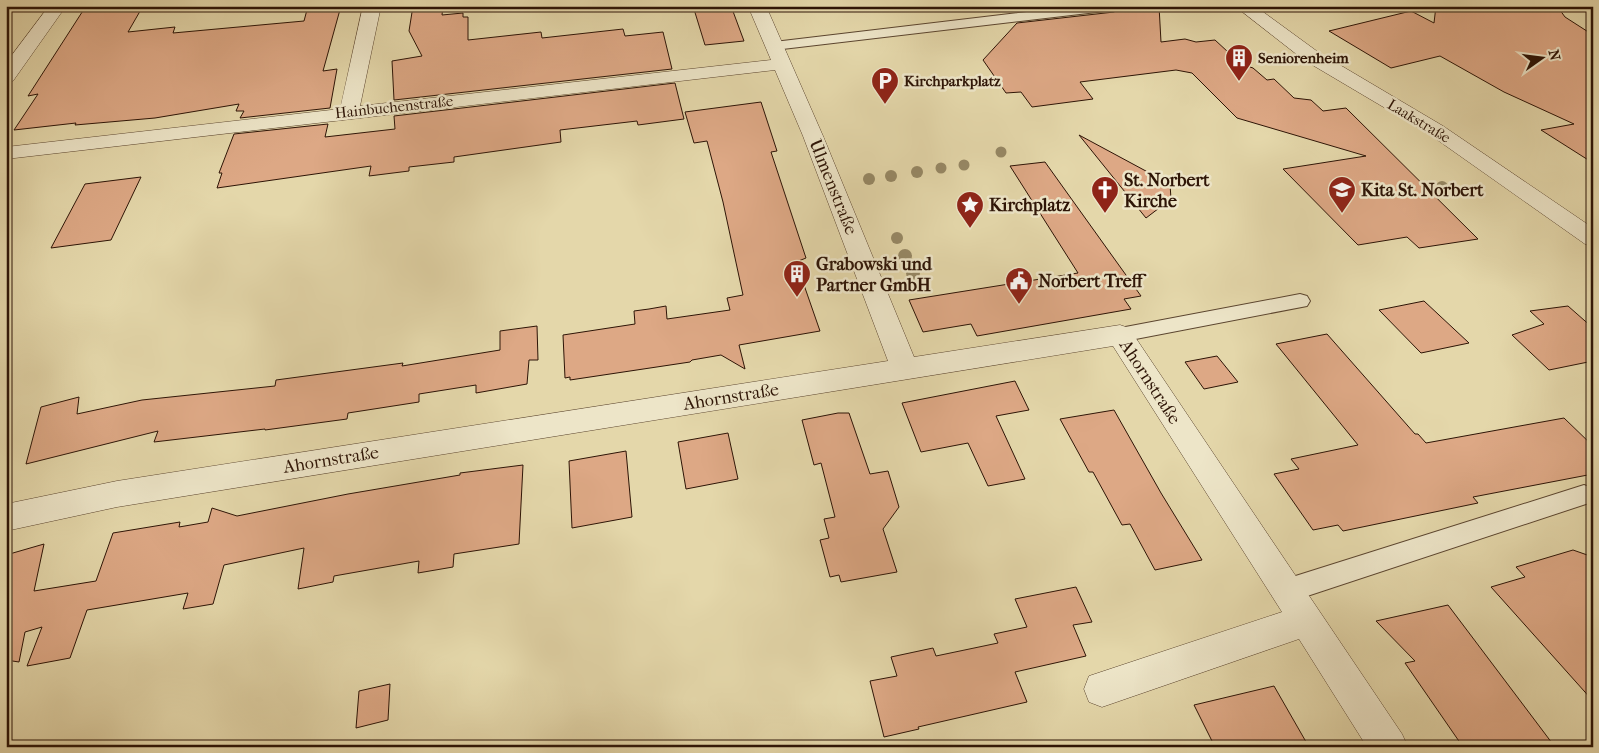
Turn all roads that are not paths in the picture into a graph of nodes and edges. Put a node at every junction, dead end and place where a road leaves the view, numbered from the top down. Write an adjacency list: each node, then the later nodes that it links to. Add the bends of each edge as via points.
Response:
1 (58, 6): 7 (street)
2 (372, 6): 8 (street)
3 (757, 6): 6 (street, Ulmenstraße)
4 (1114, 6): 6 (lane)
5 (1243, 6): 10 (street, Laakstraße, via 1311,56 1436,130)
6 (777, 55): 8 (street, Hainbuchenstraße); 13 (street, Ulmenstraße, via 813,136)
7 (6, 77)
8 (349, 112): 9 (street, Hainbuchenstraße)
9 (6, 153)
10 (1593, 239)
11 (1300, 301): 12 (lane)
12 (1120, 335): 13 (street, Ahornstraße); 16 (street, Ahornstraße)
13 (905, 369): 15 (street, Ahornstraße, via 117,494)
14 (1584, 495): 16 (lane)
15 (6, 518)
16 (1286, 591): 17 (street, Ahornstraße)
17 (1305, 621): 18 (street); 19 (street, Ahornstraße)
18 (1102, 689)
19 (1389, 747)

